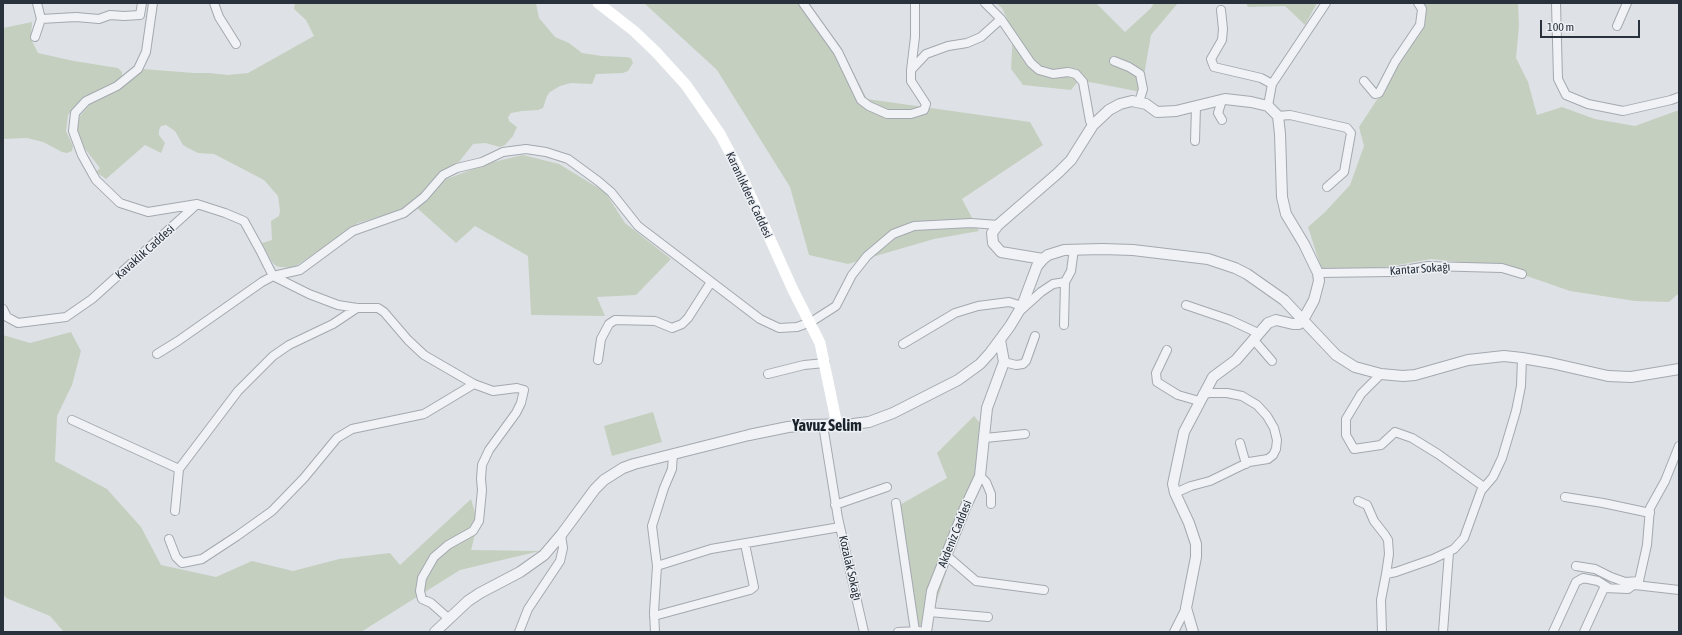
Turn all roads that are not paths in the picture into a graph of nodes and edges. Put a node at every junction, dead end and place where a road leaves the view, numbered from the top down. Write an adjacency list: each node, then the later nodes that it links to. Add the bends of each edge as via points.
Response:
1 (37, 3): 14 (street)
2 (142, 3): 14 (street, via 140,15 110,15 99,19)
3 (153, 3): 33 (street, via 146,52 138,69 117,86 86,101 75,114 73,132 96,180 120,202 148,212)
4 (214, 3): 18 (street, via 219,17)
5 (598, 3): 47 (main road, Karanlıkdere Caddesi, via 656,52 686,85 710,118 738,168)
6 (803, 3): 20 (street, via 838,52 861,100 869,106 887,114 911,114 924,110 926,104 911,82)
7 (914, 3): 20 (street)
8 (985, 3): 15 (street)
9 (1326, 3): 22 (street)
10 (1418, 3): 21 (street, via 1422,9 1420,25 1379,93 1375,94)
11 (1556, 3): 23 (street, via 1558,79 1566,95 1588,104 1623,111)
12 (1627, 3): 16 (street)
13 (1221, 10): 22 (street, via 1222,40 1212,59 1214,67 1261,78)
14 (41, 19): 17 (street)
15 (1000, 19): 20 (street, via 981,37 926,54); 30 (street, via 1030,63 1039,70 1053,74 1076,74 1083,82 1090,121)
16 (1617, 26)
17 (35, 36)
18 (236, 44)
19 (1114, 61): 25 (street, via 1140,74 1143,89)
20 (911, 70)
21 (1364, 81)
22 (1272, 84): 27 (street)
23 (1679, 97)
24 (1222, 100): 26 (street); 27 (street); 29 (street, via 1218,113)
25 (1139, 102): 26 (street, via 1157,112); 30 (street, via 1120,104 1109,110)
26 (1196, 106): 31 (street)
27 (1268, 106): 28 (street)
28 (1278, 116): 32 (street, via 1290,115 1347,128 1351,133 1344,172); 37 (street, via 1282,197 1286,214)
29 (1222, 120)
30 (1093, 125): 34 (street, via 1071,160)
31 (1195, 141)
32 (1327, 187)
33 (197, 204): 39 (street, via 244,221); 44 (street, Kavaklık Caddesi, via 92,299 66,317 18,323 7,317)
34 (995, 229): 36 (street, via 993,243 1001,252); 47 (street, via 971,223 914,226 893,234 867,256 852,275 836,306)
35 (1074, 249): 36 (street, via 1055,252); 41 (street, via 1070,272); 46 (street, via 1133,250 1222,263 1247,274 1273,291)
36 (1042, 259): 45 (street, via 1032,274)
37 (1318, 273): 38 (street, Kantar Sokağı, via 1392,272 1428,266 1502,268); 46 (street, via 1319,281 1314,300)
38 (1522, 274)
39 (273, 276): 40 (street, via 300,270 353,231 404,212 424,197 443,175 503,152 526,148 568,159 611,192 638,226); 43 (street, via 309,294); 54 (street)
40 (711, 282): 47 (street, via 760,319 779,328 797,327); 56 (street, via 682,324 672,328 655,321 615,320 609,324 601,339)
41 (1065, 282): 45 (street, via 1053,284); 48 (street)
42 (1186, 305): 50 (street, via 1230,320)
43 (357, 308): 63 (street, via 378,308 424,355); 74 (street, via 333,324 289,345 274,356 238,391)
44 (3, 309)
45 (1020, 310): 51 (street); 52 (street, via 1009,302 978,306 955,314)
46 (1303, 320): 50 (street, via 1296,324 1272,321); 62 (street, via 1336,355 1356,367)
47 (810, 322): 59 (main road, Karanlıkdere Caddesi, via 820,343)
48 (1064, 325)
49 (1036, 336): 58 (street, via 1023,364)
50 (1256, 336): 57 (street); 64 (street, via 1236,360 1213,376)
51 (1000, 340): 58 (street); 67 (street, via 980,364 945,388 880,418)
52 (903, 344)
53 (1167, 350): 64 (street, via 1156,373 1157,382 1178,396)
54 (157, 354)
55 (1522, 358): 60 (street, via 1608,376 1631,377); 62 (street, via 1486,357 1403,376); 77 (street, via 1521,386 1516,411 1502,458 1493,477)
56 (598, 360)
57 (1272, 361)
58 (1004, 362): 69 (street, Akdeniz Caddesi, via 987,408)
59 (825, 363): 61 (street, via 804,365); 67 (main road, Karanlıkdere Caddesi)
60 (1679, 369)
61 (768, 374)
62 (1380, 374): 77 (street, via 1361,394 1346,419 1346,435 1354,449 1381,445 1395,432 1412,438 1438,454)
63 (474, 384): 88 (street, via 424,414 352,429 336,438 304,478 272,511 202,559 182,563 176,557); 103 (street, via 493,391 517,388 524,390 516,413 489,450 482,465 479,521 473,531 448,545 434,557 422,578 422,599 431,603)
64 (1201, 398): 73 (street, via 1222,393 1242,396 1258,405 1267,416 1274,428 1276,449 1268,459); 78 (street, via 1184,432 1173,484)
65 (72, 420): 74 (street)
66 (823, 425): 67 (street); 72 (street, via 788,427); 83 (street, Kozalak Sokağı)
67 (837, 425)
68 (1025, 434): 69 (street)
69 (985, 438): 75 (street, Akdeniz Caddesi)
70 (1240, 443): 73 (street)
71 (1678, 451): 85 (street, via 1650,508)
72 (673, 454): 87 (street, via 634,464 613,473 595,488); 92 (street, via 672,469 652,526)
73 (1246, 464): 78 (street, via 1210,481)
74 (179, 469): 84 (street)
75 (980, 476): 82 (street, via 991,494); 91 (street, Akdeniz Caddesi)
76 (887, 487): 83 (street)
77 (1484, 487): 90 (street, via 1464,538)
78 (1175, 493): 99 (street, via 1196,544 1196,557)
79 (1566, 497): 85 (street)
80 (1358, 501): 94 (street, via 1367,505 1374,521 1388,540)
81 (896, 503): 104 (street)
82 (991, 504)
83 (836, 505): 86 (street, Kozalak Sokağı)
84 (175, 511)
85 (1650, 513): 95 (street, via 1647,545)
86 (840, 527): 89 (street); 110 (street, Kozalak Sokağı)
87 (561, 535): 103 (street, via 534,563 480,593); 108 (street, via 563,548 560,561 528,609)
88 (169, 540)
89 (745, 544): 92 (street, via 711,550); 101 (street, via 754,587)
90 (1449, 552): 94 (street); 114 (street)
91 (946, 554): 97 (street, via 976,581); 100 (street, Akdeniz Caddesi, via 932,591)
92 (657, 566): 101 (street)
93 (1576, 566): 95 (street, via 1595,569 1625,582)
94 (1386, 574): 106 (street, via 1381,600)
95 (1637, 583): 96 (street, via 1628,589); 98 (street)
96 (1609, 588): 115 (street, via 1598,581 1583,578 1576,582); 116 (street, via 1604,588)
97 (1044, 590)
98 (1679, 590)
99 (1186, 608): 112 (street); 113 (street)
100 (929, 612): 102 (street); 105 (street, Akdeniz Caddesi)
101 (654, 616): 109 (street)
102 (988, 617)
103 (448, 618): 107 (street)
104 (915, 631): 105 (street); 111 (street)
105 (926, 631)
106 (1383, 631)
107 (435, 632)
108 (519, 632)
109 (655, 632)
110 (864, 632)
111 (898, 632)
112 (1174, 632)
113 (1193, 632)
114 (1444, 632)
115 (1553, 632)
116 (1584, 632)

